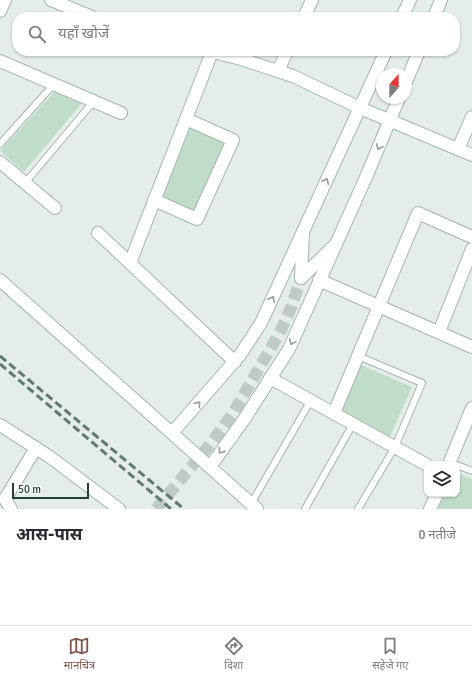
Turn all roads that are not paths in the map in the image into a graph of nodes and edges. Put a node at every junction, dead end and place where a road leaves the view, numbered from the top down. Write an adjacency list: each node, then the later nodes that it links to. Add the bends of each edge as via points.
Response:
1 (5, 0): 6 (street)
2 (51, 0): 7 (street)
3 (312, 0): 8 (street)
4 (410, 0): 9 (street)
5 (441, 0): 10 (street)
6 (0, 11)
7 (80, 12)
8 (306, 12)
9 (404, 12)
10 (436, 12)
11 (209, 56): 25 (street)
12 (230, 56): 18 (street)
13 (286, 56): 18 (street)
14 (384, 56): 22 (street)
15 (417, 56): 17 (street)
16 (0, 61): 19 (street)
17 (412, 68)
18 (278, 71): 22 (street)
19 (54, 84): 20 (street); 27 (lane)
20 (94, 101): 23 (street); 31 (lane)
21 (397, 104): 26 (street)
22 (360, 108): 26 (street); 34 (street, one-way to 22)
23 (121, 113)
24 (472, 117): 28 (street)
25 (186, 118): 32 (street); 32 (street, via 233,140 198,219)
26 (390, 120): 28 (street); 37 (street, one-way to 37)
27 (0, 144)
28 (458, 149): 29 (street)
29 (472, 155)
30 (0, 162): 31 (street)
31 (25, 183): 33 (street)
32 (154, 200): 39 (street)
33 (55, 208)
34 (303, 232): 37 (street, via 301,278); 46 (street, one-way to 34, via 261,323)
35 (98, 233): 39 (street)
36 (472, 237): 42 (street, via 418,213)
37 (336, 244): 41 (street)
38 (472, 249): 43 (street)
39 (130, 263): 46 (street)
40 (0, 280): 53 (street)
41 (319, 280): 42 (street); 47 (street, one-way to 47, via 289,349)
42 (379, 306): 43 (street); 45 (street)
43 (438, 332): 44 (street)
44 (472, 347)
45 (358, 356): 50 (street); 54 (lane, via 422,382)
46 (235, 362): 53 (street, one-way to 46)
47 (270, 378): 48 (street); 59 (street, one-way to 59)
48 (311, 400): 50 (street); 62 (lane)
49 (472, 408): 56 (street)
50 (334, 413): 51 (street)
51 (353, 424): 54 (street); 65 (lane)
52 (0, 425): 55 (street)
53 (172, 433): 59 (street)
54 (395, 447): 57 (street); 66 (lane)
55 (36, 448): 63 (street, via 5,499); 64 (street)
56 (454, 461)
57 (424, 463)
58 (460, 467): 60 (lane)
59 (210, 468): 62 (street)
60 (472, 472)
61 (436, 497): 67 (street)
62 (254, 506)
63 (11, 509)
64 (119, 509)
65 (305, 509)
66 (358, 509)
67 (430, 509)

